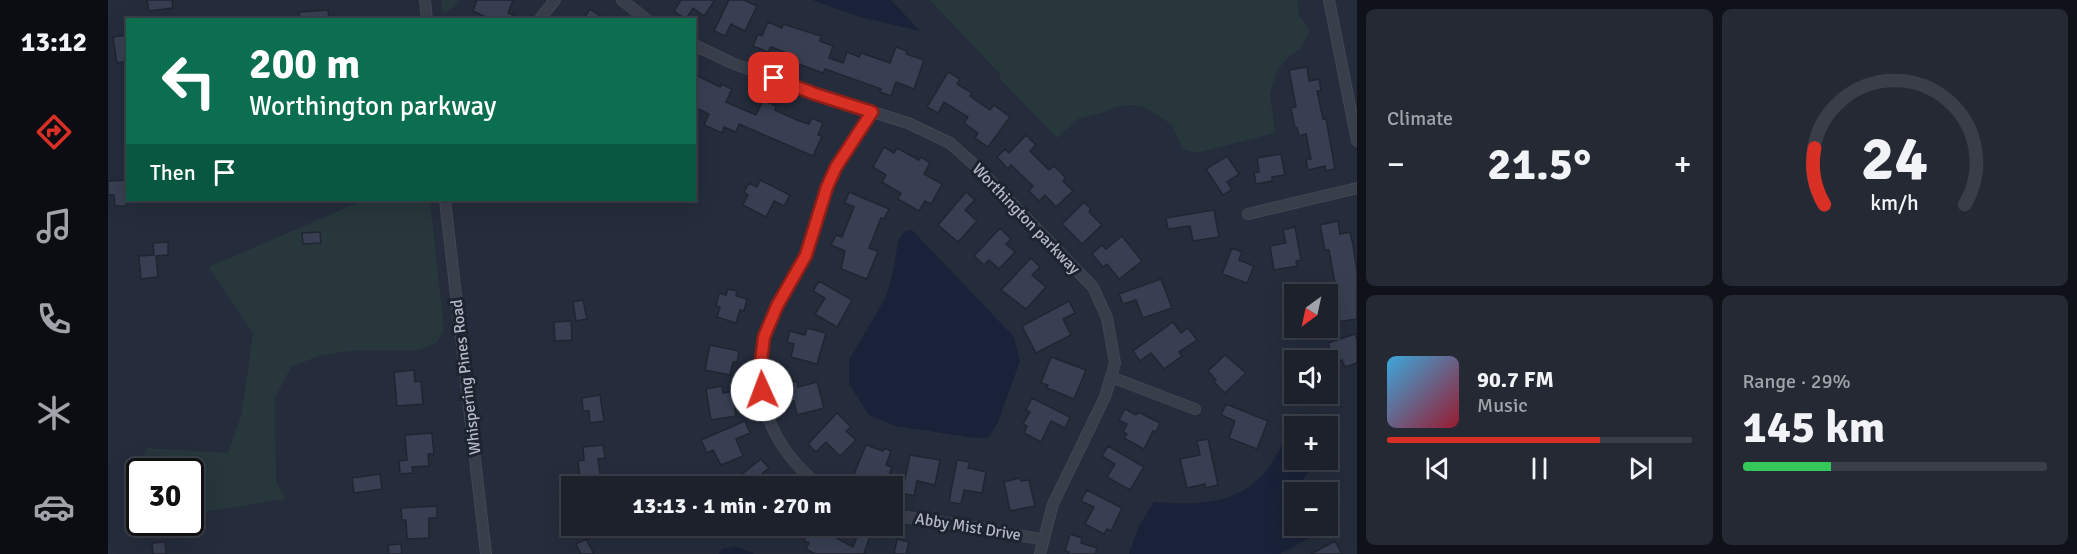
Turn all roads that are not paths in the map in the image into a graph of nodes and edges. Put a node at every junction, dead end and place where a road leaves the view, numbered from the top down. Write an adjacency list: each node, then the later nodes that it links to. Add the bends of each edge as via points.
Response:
1 (425, 0): 5 (street)
2 (555, 0): 6 (street)
3 (622, 0): 7 (street)
4 (1329, 0): 10 (street)
5 (427, 18)
6 (541, 18)
7 (644, 18)
8 (696, 46): 9 (street, Worthington parkway, via 732,63)
9 (872, 112): 14 (street, Worthington parkway, via 908,123 950,143 1093,287 1107,318 1115,363); 16 (street, via 836,167 806,255 764,337 760,370 764,410 780,444)
10 (1357, 141)
11 (1357, 188): 13 (street)
12 (445, 201): 19 (street, Whispering Pines Road)
13 (1248, 214)
14 (1111, 377): 15 (street); 18 (street, Worthington parkway, via 1053,504)
15 (1195, 410)
16 (807, 476)
17 (903, 517): 18 (street, Abby Mist Drive)
18 (1044, 540): 20 (street, Worthington parkway)
19 (486, 554)
20 (1040, 554)

